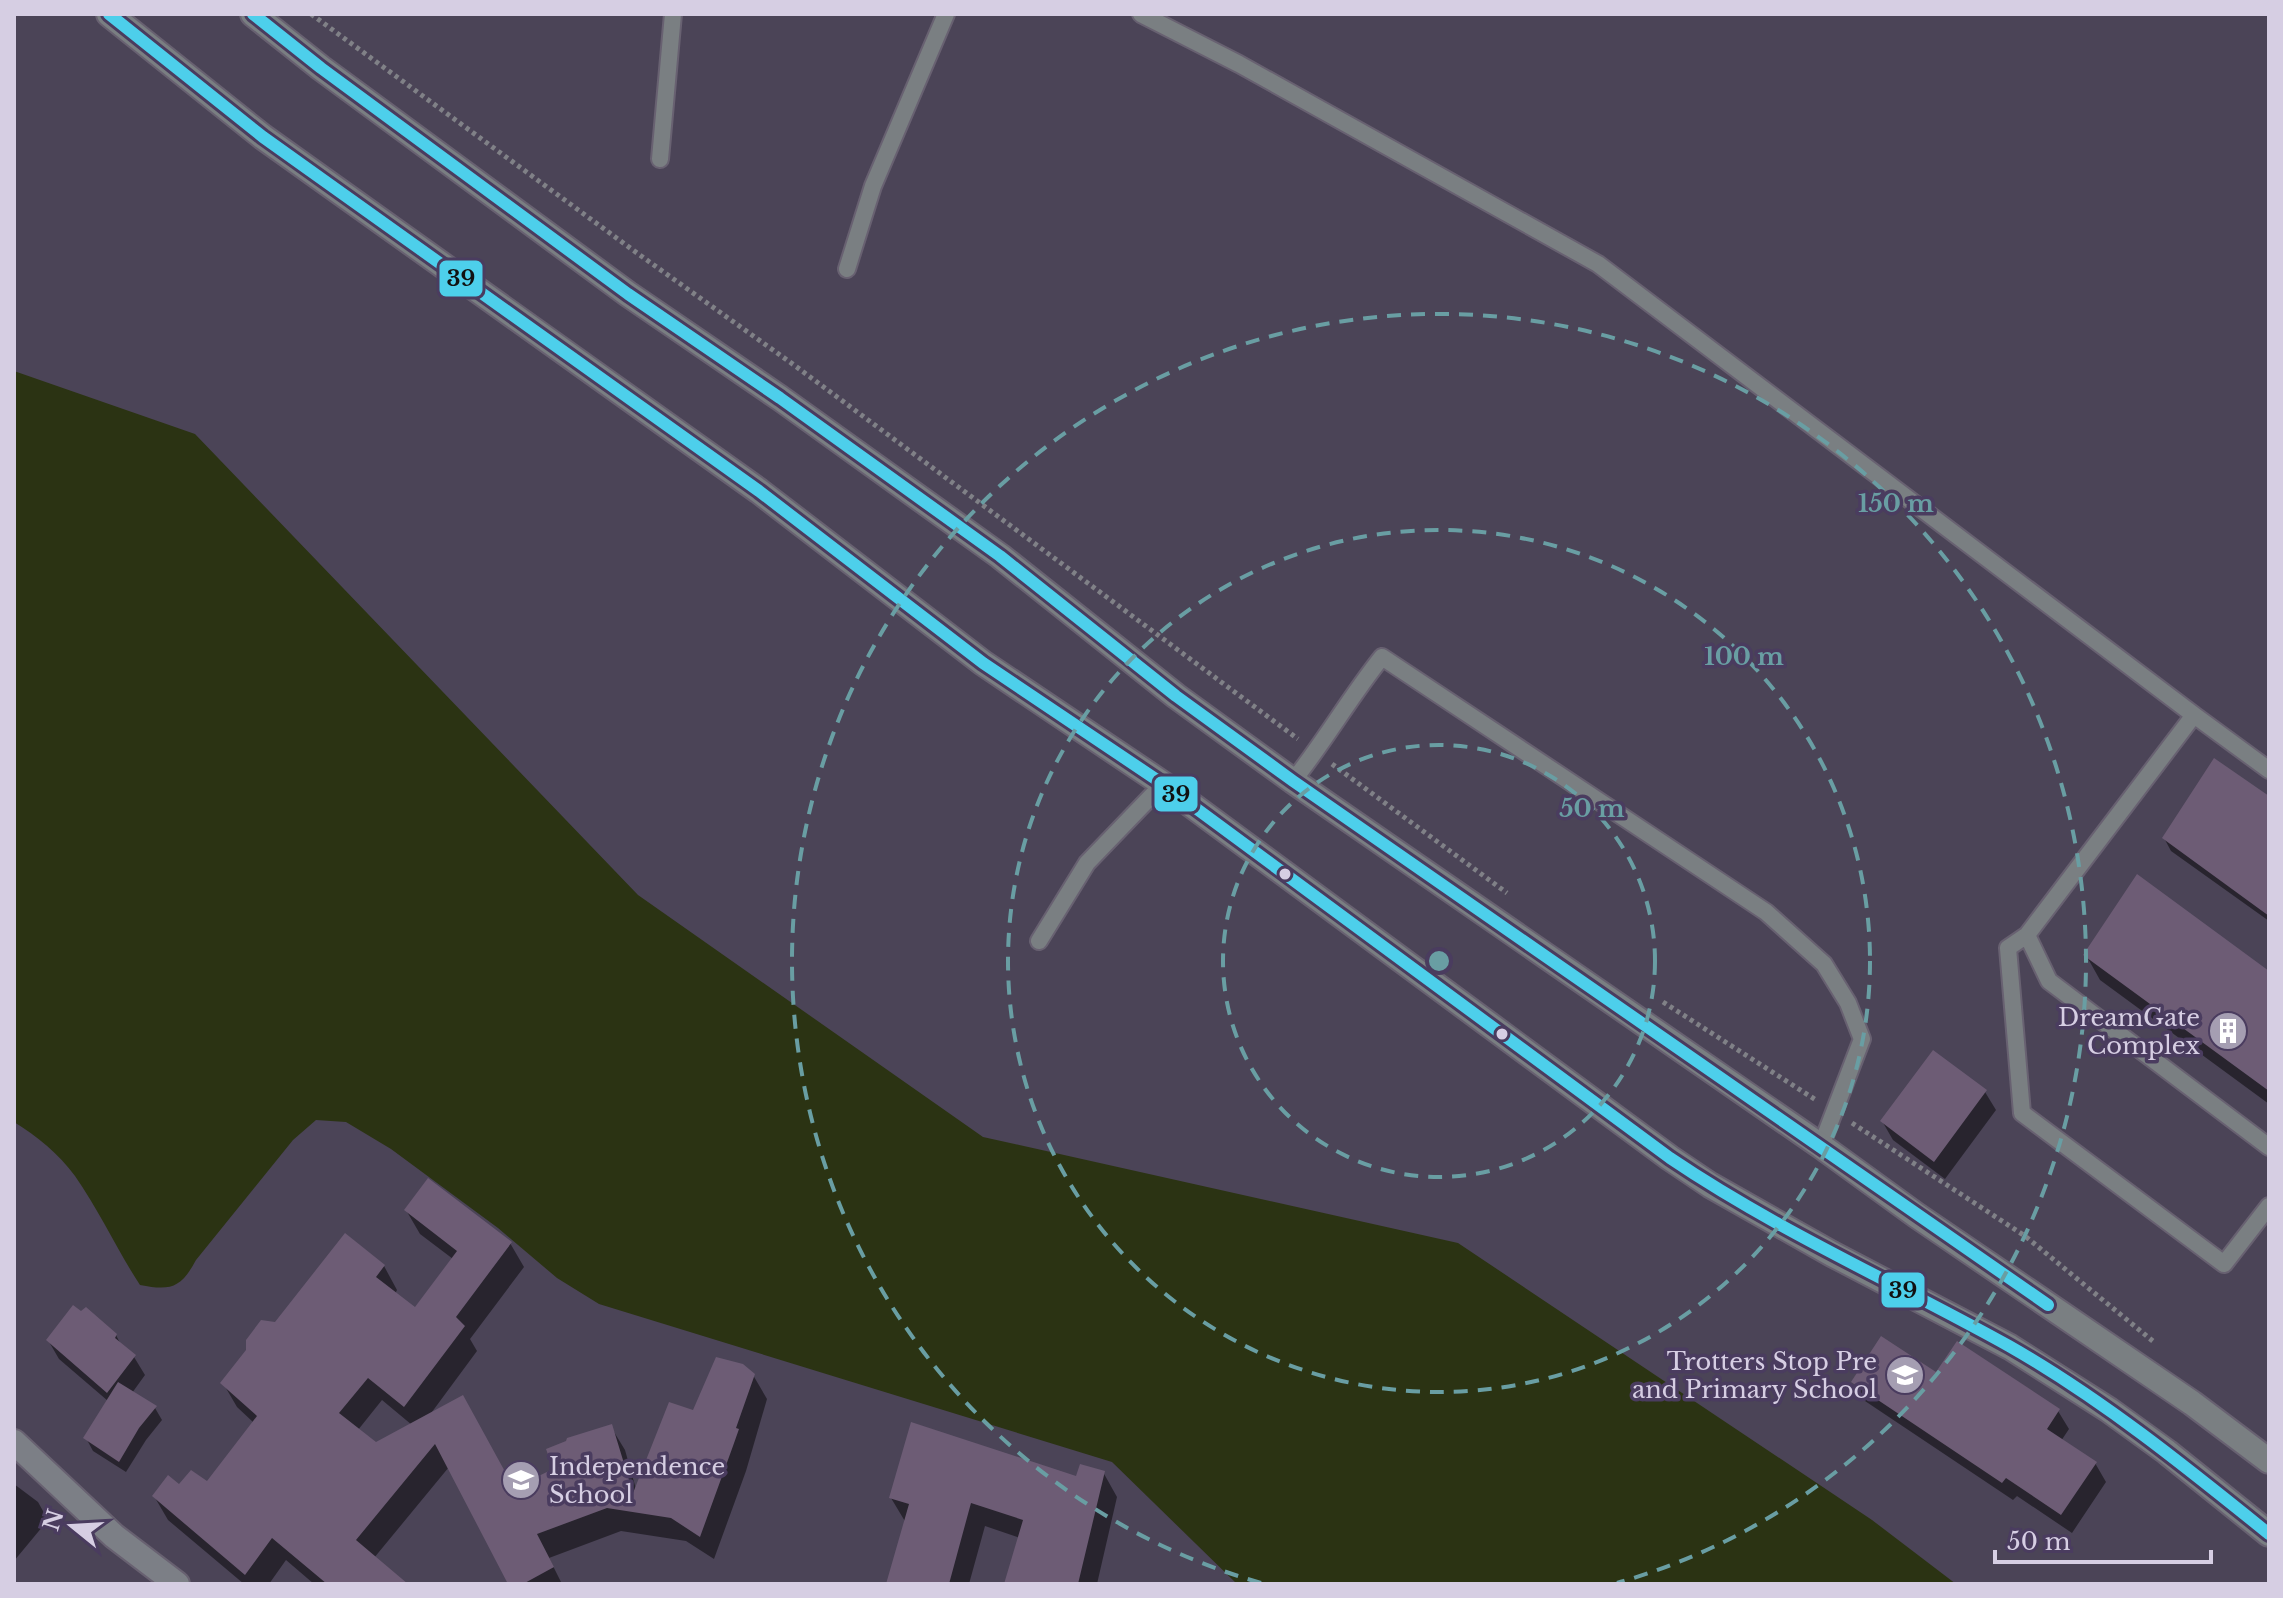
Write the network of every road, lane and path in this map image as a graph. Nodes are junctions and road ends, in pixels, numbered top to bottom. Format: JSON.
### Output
{"nodes":[{"id":1,"x":109,"y":14,"type":"edge"},
{"id":2,"x":253,"y":14,"type":"edge"},
{"id":3,"x":311,"y":14,"type":"edge"},
{"id":4,"x":673,"y":14,"type":"edge"},
{"id":5,"x":946,"y":14,"type":"edge"},
{"id":6,"x":1141,"y":14,"type":"edge"},
{"id":7,"x":660,"y":159,"type":"dead end"},
{"id":8,"x":847,"y":269,"type":"dead end"},
{"id":9,"x":2194,"y":715,"type":"junction"},
{"id":10,"x":1316,"y":753,"type":"junction"},
{"id":11,"x":2269,"y":770,"type":"edge"},
{"id":12,"x":1293,"y":781,"type":"junction"},
{"id":13,"x":1163,"y":784,"type":"junction"},
{"id":14,"x":1513,"y":898,"type":"dead end"},
{"id":15,"x":2027,"y":935,"type":"junction"},
{"id":16,"x":1039,"y":941,"type":"dead end"},
{"id":17,"x":1653,"y":995,"type":"dead end"},
{"id":18,"x":1834,"y":1111,"type":"junction"},
{"id":19,"x":1821,"y":1146,"type":"junction"},
{"id":20,"x":2269,"y":1147,"type":"edge"},
{"id":21,"x":2269,"y":1206,"type":"edge"},
{"id":22,"x":2162,"y":1349,"type":"dead end"},
{"id":23,"x":14,"y":1442,"type":"edge"},
{"id":24,"x":2269,"y":1461,"type":"edge"},
{"id":25,"x":2269,"y":1534,"type":"edge"},
{"id":26,"x":177,"y":1584,"type":"edge"}],
"edges":[{"from":1,"to":13,"type":"street"},
{"from":2,"to":12,"type":"street"},
{"from":3,"to":10,"type":"path"},
{"from":4,"to":7,"type":"lane"},
{"from":5,"to":8,"type":"lane"},
{"from":6,"to":9,"type":"lane"},
{"from":9,"to":11,"type":"lane"},
{"from":9,"to":15,"type":"lane"},
{"from":10,"to":12,"type":"lane"},
{"from":10,"to":14,"type":"path"},
{"from":10,"to":18,"type":"lane"},
{"from":12,"to":19,"type":"street"},
{"from":13,"to":16,"type":"lane"},
{"from":13,"to":25,"type":"street"},
{"from":15,"to":20,"type":"lane"},
{"from":15,"to":21,"type":"lane"},
{"from":17,"to":18,"type":"path"},
{"from":18,"to":19,"type":"lane"},
{"from":18,"to":22,"type":"path"},
{"from":19,"to":24,"type":"street"},
{"from":23,"to":26,"type":"main road"}]}
